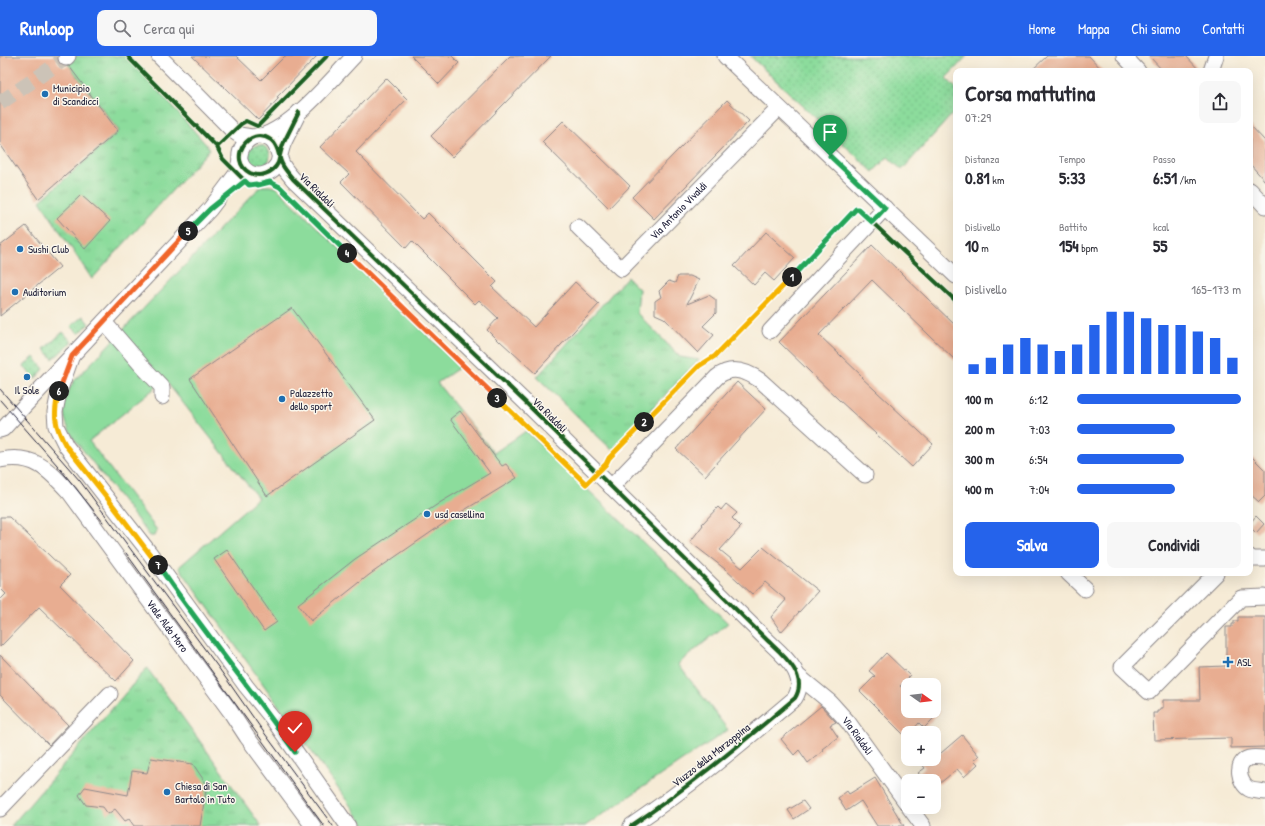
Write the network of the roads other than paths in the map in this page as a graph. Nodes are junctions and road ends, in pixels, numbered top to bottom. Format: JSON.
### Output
{"nodes":[{"id":1,"x":159,"y":56,"type":"edge"},
{"id":2,"x":354,"y":56,"type":"edge"},
{"id":3,"x":725,"y":56,"type":"edge"},
{"id":4,"x":1124,"y":56,"type":"edge"},
{"id":5,"x":1216,"y":56,"type":"edge"},
{"id":6,"x":1135,"y":68,"type":"edge"},
{"id":7,"x":1212,"y":68,"type":"edge"},
{"id":8,"x":779,"y":108,"type":"junction"},
{"id":9,"x":299,"y":112,"type":"junction"},
{"id":10,"x":257,"y":136,"type":"junction"},
{"id":11,"x":279,"y":156,"type":"junction"},
{"id":12,"x":240,"y":160,"type":"junction"},
{"id":13,"x":257,"y":175,"type":"junction"},
{"id":14,"x":1253,"y":193,"type":"edge"},
{"id":15,"x":1265,"y":206,"type":"edge"},
{"id":16,"x":885,"y":208,"type":"junction"},
{"id":17,"x":210,"y":209,"type":"junction"},
{"id":18,"x":578,"y":227,"type":"dead end"},
{"id":19,"x":953,"y":273,"type":"edge"},
{"id":20,"x":104,"y":322,"type":"junction"},
{"id":21,"x":770,"y":331,"type":"dead end"},
{"id":22,"x":72,"y":356,"type":"junction"},
{"id":23,"x":162,"y":397,"type":"dead end"},
{"id":24,"x":1,"y":432,"type":"edge"},
{"id":25,"x":0,"y":460,"type":"edge"},
{"id":26,"x":865,"y":475,"type":"dead end"},
{"id":27,"x":611,"y":487,"type":"junction"},
{"id":28,"x":1253,"y":559,"type":"edge"},
{"id":29,"x":1265,"y":560,"type":"edge"},
{"id":30,"x":1071,"y":576,"type":"edge"},
{"id":31,"x":1213,"y":576,"type":"edge"},
{"id":32,"x":1085,"y":589,"type":"dead end"},
{"id":33,"x":1265,"y":597,"type":"edge"},
{"id":34,"x":797,"y":675,"type":"junction"},
{"id":35,"x":110,"y":694,"type":"dead end"},
{"id":36,"x":1265,"y":758,"type":"edge"},
{"id":37,"x":1265,"y":792,"type":"edge"},
{"id":38,"x":901,"y":795,"type":"edge"},
{"id":39,"x":0,"y":809,"type":"edge"},
{"id":40,"x":914,"y":814,"type":"edge"},
{"id":41,"x":313,"y":826,"type":"edge"},
{"id":42,"x":348,"y":826,"type":"edge"},
{"id":43,"x":631,"y":826,"type":"edge"},
{"id":44,"x":922,"y":826,"type":"edge"}],
"edges":[{"from":1,"to":10,"type":"street","name":"Via Rialdoli"},
{"from":2,"to":9,"type":"street"},
{"from":3,"to":8,"type":"street"},
{"from":4,"to":6,"type":"street"},
{"from":5,"to":7,"type":"street"},
{"from":8,"to":16,"type":"street"},
{"from":8,"to":18,"type":"street","name":"Via Antonio Vivaldi"},
{"from":9,"to":10,"type":"street"},
{"from":9,"to":11,"type":"street"},
{"from":10,"to":11,"type":"street","name":"Via Rialdoli"},
{"from":10,"to":12,"type":"street"},
{"from":11,"to":13,"type":"street"},
{"from":11,"to":27,"type":"street","name":"Via Rialdoli"},
{"from":12,"to":13,"type":"street"},
{"from":12,"to":17,"type":"street"},
{"from":13,"to":17,"type":"street"},
{"from":14,"to":15,"type":"street"},
{"from":16,"to":19,"type":"street"},
{"from":16,"to":21,"type":"street"},
{"from":17,"to":20,"type":"street"},
{"from":20,"to":22,"type":"street"},
{"from":20,"to":23,"type":"street"},
{"from":22,"to":24,"type":"street"},
{"from":22,"to":42,"type":"street"},
{"from":25,"to":41,"type":"street","name":"Viale Aldo Moro"},
{"from":26,"to":27,"type":"street"},
{"from":27,"to":34,"type":"street","name":"Via Rialdoli"},
{"from":28,"to":29,"type":"street"},
{"from":30,"to":32,"type":"street"},
{"from":31,"to":33,"type":"street"},
{"from":34,"to":38,"type":"street","name":"Via Rialdoli"},
{"from":34,"to":43,"type":"street","name":"Viuzzo della Marzoppina"},
{"from":35,"to":39,"type":"street"},
{"from":36,"to":37,"type":"street"},
{"from":40,"to":44,"type":"street","name":"Via Rialdoli"}]}
